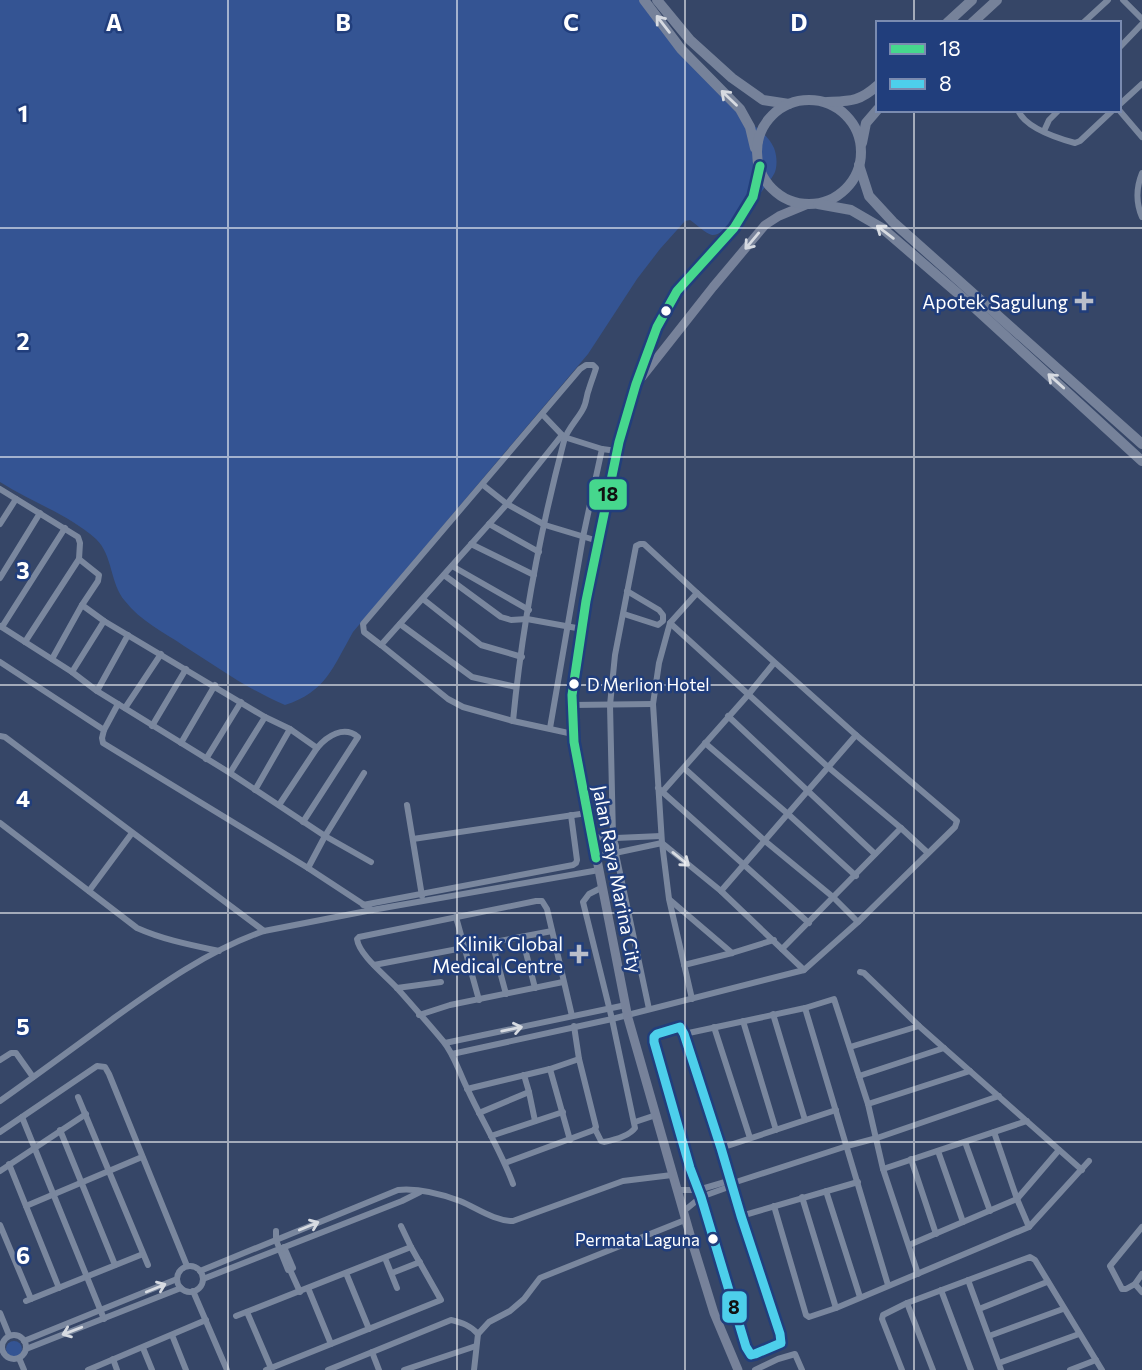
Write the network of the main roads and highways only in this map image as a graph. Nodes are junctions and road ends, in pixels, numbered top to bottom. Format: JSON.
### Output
{"nodes":[{"id":1,"x":644,"y":0,"type":"edge"},
{"id":2,"x":657,"y":0,"type":"edge"},
{"id":3,"x":972,"y":0,"type":"edge"},
{"id":4,"x":997,"y":0,"type":"edge"},
{"id":5,"x":949,"y":21,"type":"edge"},
{"id":6,"x":974,"y":21,"type":"edge"},
{"id":7,"x":876,"y":87,"type":"edge"},
{"id":8,"x":824,"y":102,"type":"junction"},
{"id":9,"x":789,"y":103,"type":"junction"},
{"id":10,"x":876,"y":110,"type":"edge"},
{"id":11,"x":861,"y":147,"type":"junction"},
{"id":12,"x":759,"y":162,"type":"junction"},
{"id":13,"x":859,"y":165,"type":"junction"},
{"id":14,"x":813,"y":204,"type":"junction"},
{"id":15,"x":636,"y":384,"type":"junction"},
{"id":16,"x":1093,"y":408,"type":"junction"},
{"id":17,"x":1142,"y":444,"type":"edge"},
{"id":18,"x":1142,"y":461,"type":"edge"},
{"id":19,"x":738,"y":1370,"type":"edge"}],
"edges":[{"from":12,"to":1,"type":"highway","one_way":true},
{"from":2,"to":9,"type":"highway"},
{"from":3,"to":5,"type":"highway"},
{"from":4,"to":6,"type":"highway"},
{"from":7,"to":8,"type":"highway"},
{"from":8,"to":9,"type":"highway"},
{"from":8,"to":11,"type":"highway"},
{"from":9,"to":12,"type":"highway"},
{"from":10,"to":11,"type":"highway"},
{"from":11,"to":13,"type":"highway"},
{"from":12,"to":14,"type":"highway"},
{"from":12,"to":15,"type":"main road","name":"Jalan Raya Marina City"},
{"from":13,"to":14,"type":"highway"},
{"from":13,"to":16,"type":"highway"},
{"from":14,"to":15,"type":"main road","name":"Jalan Raya Marina City","one_way":true},
{"from":16,"to":14,"type":"highway","one_way":true},
{"from":15,"to":19,"type":"main road","name":"Jalan Raya Marina City"},
{"from":16,"to":17,"type":"highway"},
{"from":16,"to":18,"type":"highway"}]}
